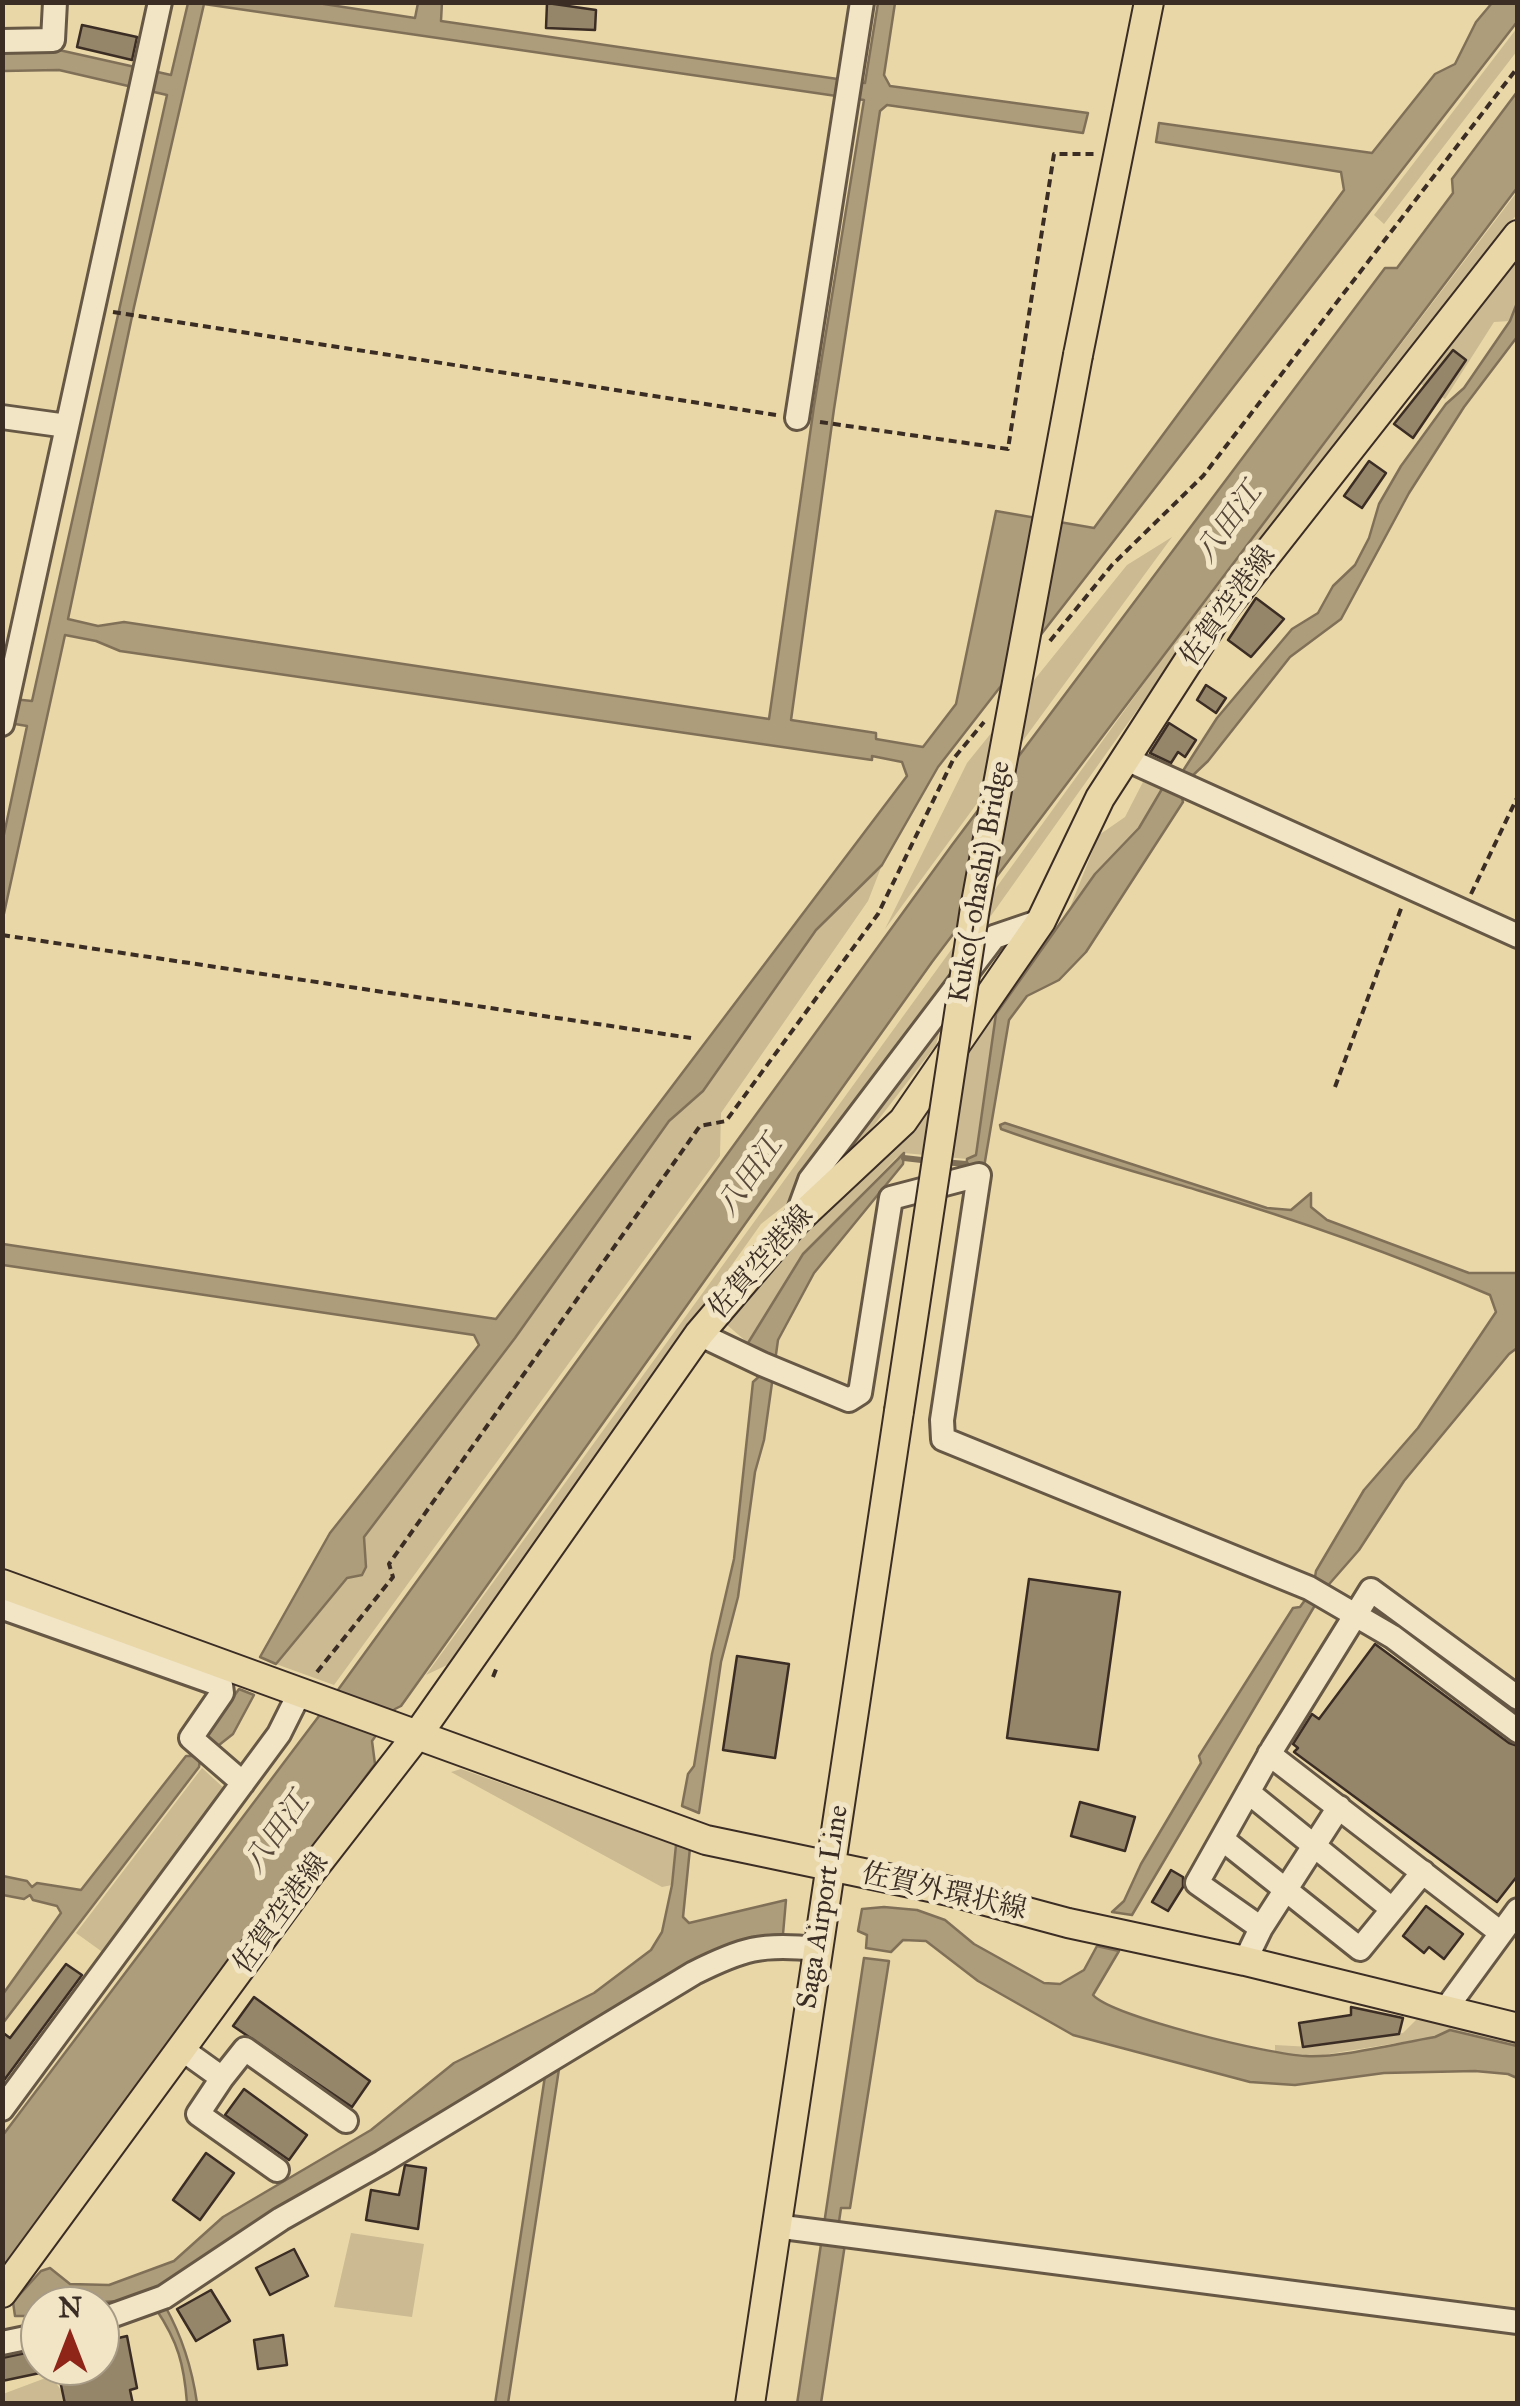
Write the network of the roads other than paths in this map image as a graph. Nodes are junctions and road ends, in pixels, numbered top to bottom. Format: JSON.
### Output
{"nodes":[{"id":1,"x":55,"y":2,"type":"edge"},
{"id":2,"x":160,"y":2,"type":"edge"},
{"id":3,"x":862,"y":2,"type":"edge"},
{"id":4,"x":1149,"y":2,"type":"edge"},
{"id":5,"x":2,"y":40,"type":"edge"},
{"id":6,"x":1518,"y":235,"type":"edge"},
{"id":7,"x":2,"y":417,"type":"edge"},
{"id":8,"x":796,"y":418,"type":"road end"},
{"id":9,"x":67,"y":426,"type":"junction"},
{"id":10,"x":2,"y":724,"type":"edge"},
{"id":11,"x":1124,"y":758,"type":"junction"},
{"id":12,"x":1041,"y":921,"type":"junction"},
{"id":13,"x":1518,"y":936,"type":"edge"},
{"id":14,"x":793,"y":1224,"type":"junction"},
{"id":15,"x":699,"y":1334,"type":"junction"},
{"id":16,"x":899,"y":1412,"type":"joint"},
{"id":17,"x":2,"y":1584,"type":"edge"},
{"id":18,"x":2,"y":1603,"type":"edge"},
{"id":19,"x":1355,"y":1614,"type":"junction"},
{"id":20,"x":306,"y":1694,"type":"junction"},
{"id":21,"x":1518,"y":1698,"type":"edge"},
{"id":22,"x":407,"y":1731,"type":"junction"},
{"id":23,"x":1518,"y":1731,"type":"edge"},
{"id":24,"x":1270,"y":1754,"type":"junction"},
{"id":25,"x":243,"y":1783,"type":"junction"},
{"id":26,"x":1248,"y":1792,"type":"junction"},
{"id":27,"x":1339,"y":1807,"type":"junction"},
{"id":28,"x":1222,"y":1838,"type":"junction"},
{"id":29,"x":1314,"y":1846,"type":"junction"},
{"id":30,"x":832,"y":1866,"type":"junction"},
{"id":31,"x":1423,"y":1872,"type":"junction"},
{"id":32,"x":1286,"y":1890,"type":"junction"},
{"id":33,"x":1392,"y":1909,"type":"junction"},
{"id":34,"x":1518,"y":1910,"type":"edge"},
{"id":35,"x":1261,"y":1928,"type":"junction"},
{"id":36,"x":1501,"y":1934,"type":"junction"},
{"id":37,"x":816,"y":1950,"type":"junction"},
{"id":38,"x":1257,"y":1964,"type":"junction"},
{"id":39,"x":1445,"y":2010,"type":"junction"},
{"id":40,"x":1518,"y":2028,"type":"edge"},
{"id":41,"x":183,"y":2050,"type":"junction"},
{"id":42,"x":222,"y":2078,"type":"junction"},
{"id":43,"x":2,"y":2109,"type":"edge"},
{"id":44,"x":346,"y":2121,"type":"dead end"},
{"id":45,"x":277,"y":2170,"type":"dead end"},
{"id":46,"x":775,"y":2226,"type":"junction"},
{"id":47,"x":2,"y":2293,"type":"edge"},
{"id":48,"x":120,"y":2313,"type":"edge"},
{"id":49,"x":1518,"y":2322,"type":"edge"},
{"id":50,"x":750,"y":2404,"type":"edge"}],
"edges":[{"from":1,"to":5,"type":"street"},
{"from":2,"to":9,"type":"street"},
{"from":3,"to":8,"type":"street"},
{"from":4,"to":16,"type":"main road","name":"Kuko(-ohashi) Bridge","bridge":true},
{"from":6,"to":11,"type":"main road","name":"佐賀空港線"},
{"from":7,"to":9,"type":"street"},
{"from":9,"to":10,"type":"street"},
{"from":11,"to":12,"type":"main road","name":"佐賀空港線"},
{"from":11,"to":13,"type":"street"},
{"from":12,"to":14,"type":"main road","name":"佐賀空港線"},
{"from":12,"to":14,"type":"street"},
{"from":14,"to":15,"type":"main road","name":"佐賀空港線"},
{"from":15,"to":19,"type":"street"},
{"from":15,"to":22,"type":"main road","name":"佐賀空港線"},
{"from":16,"to":30,"type":"main road","name":"Saga Airport Line"},
{"from":17,"to":20,"type":"main road","name":"佐賀外環状線"},
{"from":18,"to":25,"type":"street"},
{"from":19,"to":21,"type":"street"},
{"from":19,"to":23,"type":"street"},
{"from":19,"to":24,"type":"street"},
{"from":20,"to":22,"type":"main road","name":"佐賀外環状線"},
{"from":20,"to":25,"type":"street"},
{"from":22,"to":30,"type":"main road","name":"佐賀外環状線"},
{"from":22,"to":41,"type":"main road","name":"佐賀空港線"},
{"from":24,"to":26,"type":"street"},
{"from":24,"to":27,"type":"street"},
{"from":25,"to":43,"type":"street"},
{"from":26,"to":28,"type":"street"},
{"from":26,"to":29,"type":"street"},
{"from":27,"to":29,"type":"street"},
{"from":27,"to":31,"type":"street"},
{"from":28,"to":32,"type":"street"},
{"from":28,"to":35,"type":"street"},
{"from":29,"to":32,"type":"street"},
{"from":29,"to":33,"type":"street"},
{"from":30,"to":37,"type":"main road","name":"Saga Airport Line"},
{"from":30,"to":38,"type":"main road","name":"佐賀外環状線"},
{"from":31,"to":33,"type":"street"},
{"from":31,"to":36,"type":"street"},
{"from":32,"to":33,"type":"street"},
{"from":32,"to":35,"type":"street"},
{"from":34,"to":36,"type":"street"},
{"from":35,"to":38,"type":"street"},
{"from":36,"to":39,"type":"street"},
{"from":37,"to":46,"type":"main road","name":"Saga Airport Line"},
{"from":37,"to":48,"type":"street"},
{"from":38,"to":39,"type":"main road","name":"佐賀外環状線"},
{"from":39,"to":40,"type":"main road","name":"佐賀外環状線"},
{"from":41,"to":42,"type":"street"},
{"from":41,"to":47,"type":"main road","name":"佐賀空港線"},
{"from":42,"to":44,"type":"street"},
{"from":42,"to":45,"type":"street"},
{"from":46,"to":49,"type":"street"},
{"from":46,"to":50,"type":"main road","name":"Saga Airport Line"}]}
